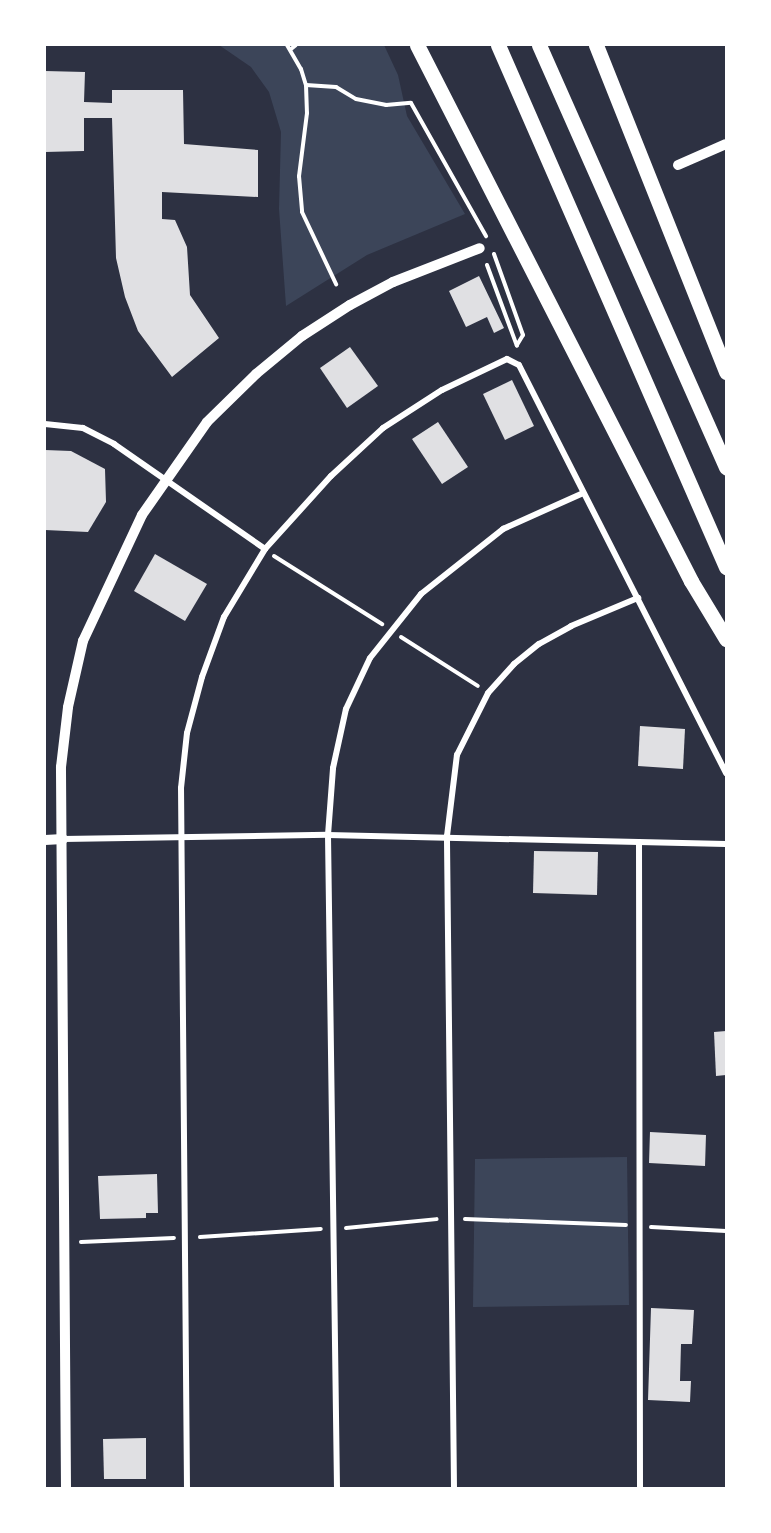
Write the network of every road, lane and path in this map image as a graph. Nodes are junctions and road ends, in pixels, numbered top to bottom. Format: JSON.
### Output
{"nodes":[{"id":1,"x":296,"y":45,"type":"edge"},
{"id":2,"x":417,"y":45,"type":"edge"},
{"id":3,"x":498,"y":45,"type":"edge"},
{"id":4,"x":539,"y":45,"type":"edge"},
{"id":5,"x":596,"y":45,"type":"edge"},
{"id":6,"x":289,"y":47,"type":"edge"},
{"id":7,"x":306,"y":85,"type":"junction"},
{"id":8,"x":726,"y":144,"type":"edge"},
{"id":9,"x":678,"y":165,"type":"dead end"},
{"id":10,"x":484,"y":244,"type":"joint"},
{"id":11,"x":493,"y":251,"type":"dead end"},
{"id":12,"x":487,"y":265,"type":"dead end"},
{"id":13,"x":336,"y":284,"type":"dead end"},
{"id":14,"x":517,"y":345,"type":"junction"},
{"id":15,"x":519,"y":365,"type":"junction"},
{"id":16,"x":726,"y":372,"type":"edge"},
{"id":17,"x":45,"y":424,"type":"edge"},
{"id":18,"x":726,"y":467,"type":"edge"},
{"id":19,"x":163,"y":480,"type":"junction"},
{"id":20,"x":583,"y":493,"type":"junction"},
{"id":21,"x":265,"y":549,"type":"junction"},
{"id":22,"x":726,"y":567,"type":"edge"},
{"id":23,"x":638,"y":598,"type":"junction"},
{"id":24,"x":389,"y":629,"type":"junction"},
{"id":25,"x":726,"y":639,"type":"edge"},
{"id":26,"x":488,"y":693,"type":"junction"},
{"id":27,"x":726,"y":773,"type":"edge"},
{"id":28,"x":328,"y":835,"type":"junction"},
{"id":29,"x":180,"y":836,"type":"junction"},
{"id":30,"x":447,"y":836,"type":"junction"},
{"id":31,"x":63,"y":839,"type":"junction"},
{"id":32,"x":45,"y":840,"type":"edge"},
{"id":33,"x":639,"y":842,"type":"junction"},
{"id":34,"x":726,"y":844,"type":"edge"},
{"id":35,"x":437,"y":1219,"type":"dead end"},
{"id":36,"x":465,"y":1219,"type":"dead end"},
{"id":37,"x":626,"y":1225,"type":"dead end"},
{"id":38,"x":651,"y":1227,"type":"dead end"},
{"id":39,"x":346,"y":1228,"type":"dead end"},
{"id":40,"x":321,"y":1229,"type":"dead end"},
{"id":41,"x":726,"y":1231,"type":"edge"},
{"id":42,"x":200,"y":1237,"type":"dead end"},
{"id":43,"x":174,"y":1238,"type":"dead end"},
{"id":44,"x":81,"y":1242,"type":"dead end"},
{"id":45,"x":66,"y":1488,"type":"edge"},
{"id":46,"x":187,"y":1488,"type":"edge"},
{"id":47,"x":337,"y":1488,"type":"edge"},
{"id":48,"x":454,"y":1488,"type":"edge"},
{"id":49,"x":640,"y":1488,"type":"edge"}],
"edges":[{"from":1,"to":6,"type":"path"},
{"from":2,"to":25,"type":"highway"},
{"from":3,"to":22,"type":"highway"},
{"from":4,"to":18,"type":"highway"},
{"from":5,"to":16,"type":"highway"},
{"from":6,"to":7,"type":"path"},
{"from":7,"to":10,"type":"path"},
{"from":7,"to":13,"type":"path"},
{"from":8,"to":9,"type":"street"},
{"from":10,"to":19,"type":"street"},
{"from":11,"to":14,"type":"path"},
{"from":12,"to":14,"type":"path"},
{"from":14,"to":15,"type":"path"},
{"from":15,"to":20,"type":"street"},
{"from":15,"to":21,"type":"street"},
{"from":17,"to":19,"type":"street"},
{"from":19,"to":21,"type":"street"},
{"from":19,"to":31,"type":"street"},
{"from":20,"to":23,"type":"street"},
{"from":20,"to":24,"type":"street"},
{"from":21,"to":24,"type":"path"},
{"from":21,"to":29,"type":"street"},
{"from":23,"to":26,"type":"street"},
{"from":23,"to":27,"type":"street"},
{"from":24,"to":26,"type":"path"},
{"from":24,"to":28,"type":"street"},
{"from":26,"to":30,"type":"street"},
{"from":28,"to":29,"type":"street"},
{"from":28,"to":30,"type":"street"},
{"from":28,"to":47,"type":"street"},
{"from":29,"to":31,"type":"street"},
{"from":29,"to":46,"type":"street"},
{"from":30,"to":33,"type":"street"},
{"from":30,"to":48,"type":"street"},
{"from":31,"to":32,"type":"street"},
{"from":31,"to":45,"type":"street"},
{"from":33,"to":34,"type":"street"},
{"from":33,"to":49,"type":"street"},
{"from":35,"to":39,"type":"path"},
{"from":36,"to":37,"type":"path"},
{"from":38,"to":41,"type":"path"},
{"from":40,"to":42,"type":"path"},
{"from":43,"to":44,"type":"path"}]}
